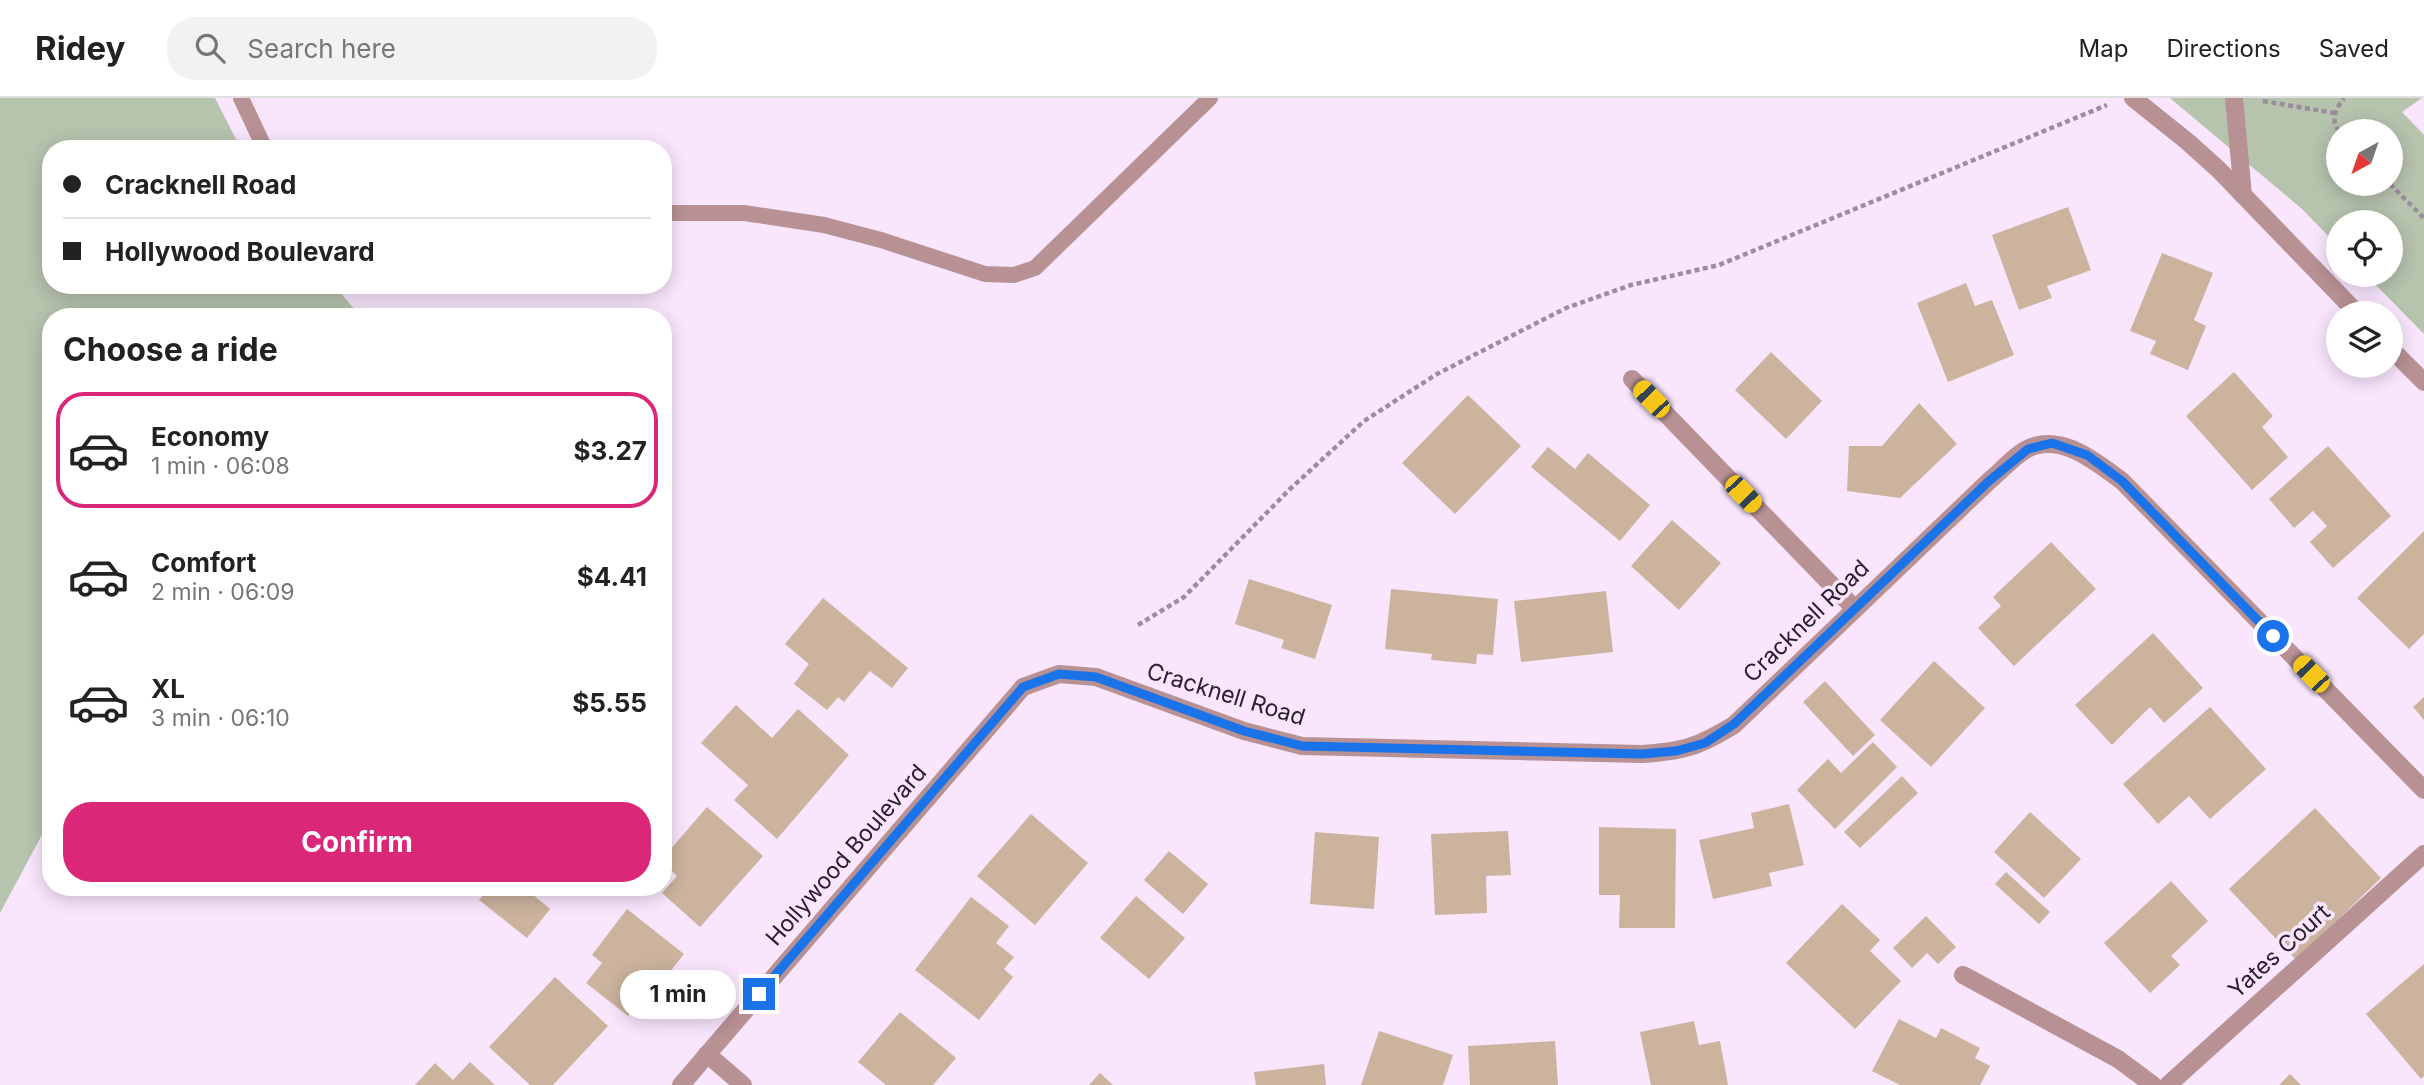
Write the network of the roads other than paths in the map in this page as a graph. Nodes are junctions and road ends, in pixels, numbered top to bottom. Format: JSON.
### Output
{"nodes":[{"id":1,"x":241,"y":98,"type":"edge"},
{"id":2,"x":1210,"y":98,"type":"edge"},
{"id":3,"x":2234,"y":98,"type":"edge"},
{"id":4,"x":2125,"y":100,"type":"edge"},
{"id":5,"x":261,"y":140,"type":"edge"},
{"id":6,"x":2243,"y":195,"type":"junction"},
{"id":7,"x":672,"y":213,"type":"edge"},
{"id":8,"x":2345,"y":301,"type":"edge"},
{"id":9,"x":2403,"y":361,"type":"edge"},
{"id":10,"x":1632,"y":380,"type":"dead end"},
{"id":11,"x":2424,"y":383,"type":"edge"},
{"id":12,"x":1854,"y":608,"type":"junction"},
{"id":13,"x":1059,"y":674,"type":"joint"},
{"id":14,"x":2424,"y":790,"type":"edge"},
{"id":15,"x":2424,"y":854,"type":"edge"},
{"id":16,"x":1963,"y":975,"type":"dead end"},
{"id":17,"x":707,"y":1054,"type":"junction"},
{"id":18,"x":681,"y":1085,"type":"edge"},
{"id":19,"x":743,"y":1085,"type":"edge"},
{"id":20,"x":2154,"y":1085,"type":"edge"},
{"id":21,"x":2168,"y":1085,"type":"edge"}],
"edges":[{"from":1,"to":5,"type":"lane"},
{"from":2,"to":7,"type":"lane"},
{"from":3,"to":6,"type":"street"},
{"from":4,"to":6,"type":"street"},
{"from":6,"to":8,"type":"street"},
{"from":9,"to":11,"type":"street"},
{"from":10,"to":12,"type":"street"},
{"from":12,"to":13,"type":"street","name":"Cracknell Road"},
{"from":12,"to":14,"type":"street","name":"Cracknell Road"},
{"from":13,"to":17,"type":"street","name":"Hollywood Boulevard"},
{"from":15,"to":21,"type":"street","name":"Yates Court"},
{"from":16,"to":20,"type":"street"},
{"from":17,"to":18,"type":"street","name":"Hollywood Boulevard"},
{"from":17,"to":19,"type":"street"}]}
